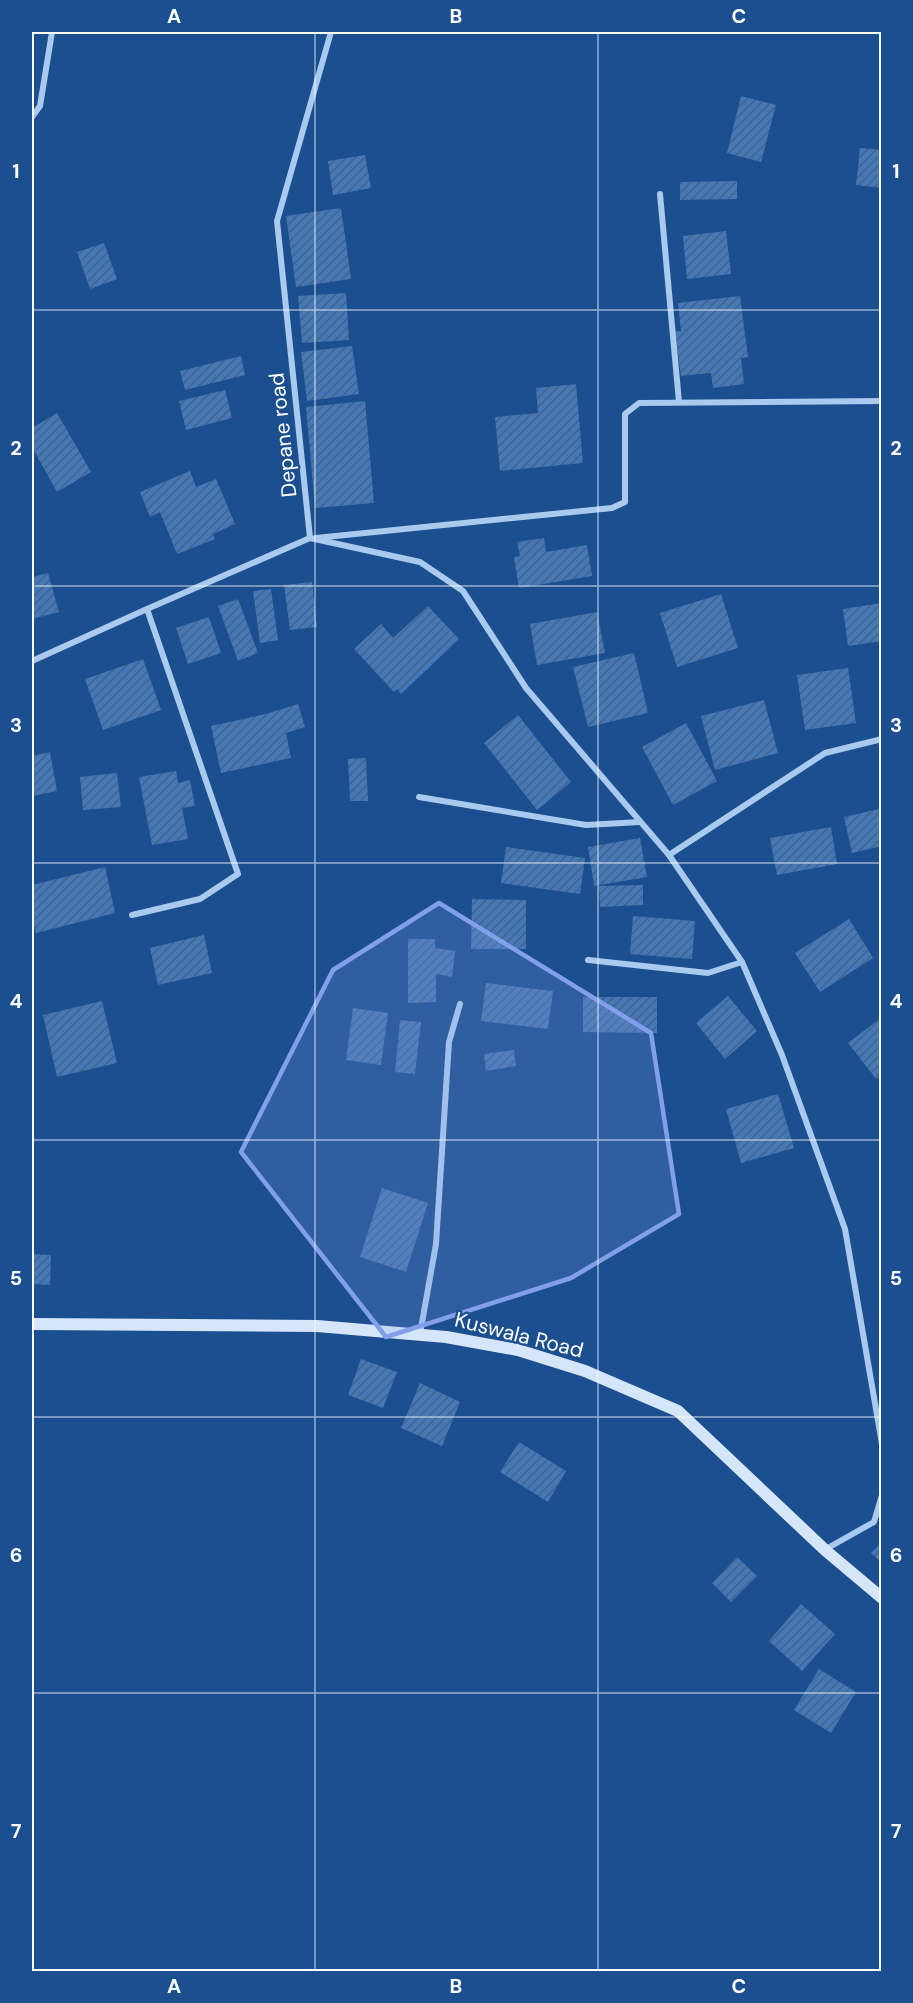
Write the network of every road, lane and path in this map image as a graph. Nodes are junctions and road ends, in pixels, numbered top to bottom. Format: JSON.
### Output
{"nodes":[{"id":1,"x":52,"y":32,"type":"edge"},
{"id":2,"x":331,"y":32,"type":"edge"},
{"id":3,"x":32,"y":117,"type":"edge"},
{"id":4,"x":660,"y":194,"type":"dead end"},
{"id":5,"x":882,"y":401,"type":"edge"},
{"id":6,"x":679,"y":402,"type":"junction"},
{"id":7,"x":310,"y":538,"type":"junction"},
{"id":8,"x":147,"y":609,"type":"junction"},
{"id":9,"x":32,"y":661,"type":"edge"},
{"id":10,"x":882,"y":739,"type":"edge"},
{"id":11,"x":419,"y":797,"type":"dead end"},
{"id":12,"x":640,"y":822,"type":"junction"},
{"id":13,"x":669,"y":855,"type":"junction"},
{"id":14,"x":132,"y":915,"type":"dead end"},
{"id":15,"x":588,"y":960,"type":"dead end"},
{"id":16,"x":742,"y":962,"type":"junction"},
{"id":17,"x":460,"y":1004,"type":"dead end"},
{"id":18,"x":32,"y":1323,"type":"edge"},
{"id":19,"x":420,"y":1334,"type":"junction"},
{"id":20,"x":879,"y":1411,"type":"edge"},
{"id":21,"x":882,"y":1444,"type":"edge"},
{"id":22,"x":882,"y":1495,"type":"edge"},
{"id":23,"x":825,"y":1550,"type":"junction"},
{"id":24,"x":882,"y":1598,"type":"edge"}],
"edges":[{"from":1,"to":3,"type":"street"},
{"from":2,"to":7,"type":"street","name":"Depane road"},
{"from":4,"to":6,"type":"street"},
{"from":5,"to":6,"type":"street"},
{"from":6,"to":7,"type":"street"},
{"from":7,"to":8,"type":"street"},
{"from":7,"to":12,"type":"street"},
{"from":8,"to":9,"type":"street"},
{"from":8,"to":14,"type":"street"},
{"from":10,"to":13,"type":"street"},
{"from":11,"to":12,"type":"street"},
{"from":12,"to":13,"type":"street"},
{"from":13,"to":16,"type":"street"},
{"from":15,"to":16,"type":"street"},
{"from":16,"to":20,"type":"street"},
{"from":17,"to":19,"type":"street"},
{"from":18,"to":19,"type":"street","name":"Kuswala Road"},
{"from":19,"to":23,"type":"street","name":"Kuswala Road"},
{"from":20,"to":21,"type":"street"},
{"from":22,"to":23,"type":"street"},
{"from":23,"to":24,"type":"street","name":"Kuswala Road"}]}
